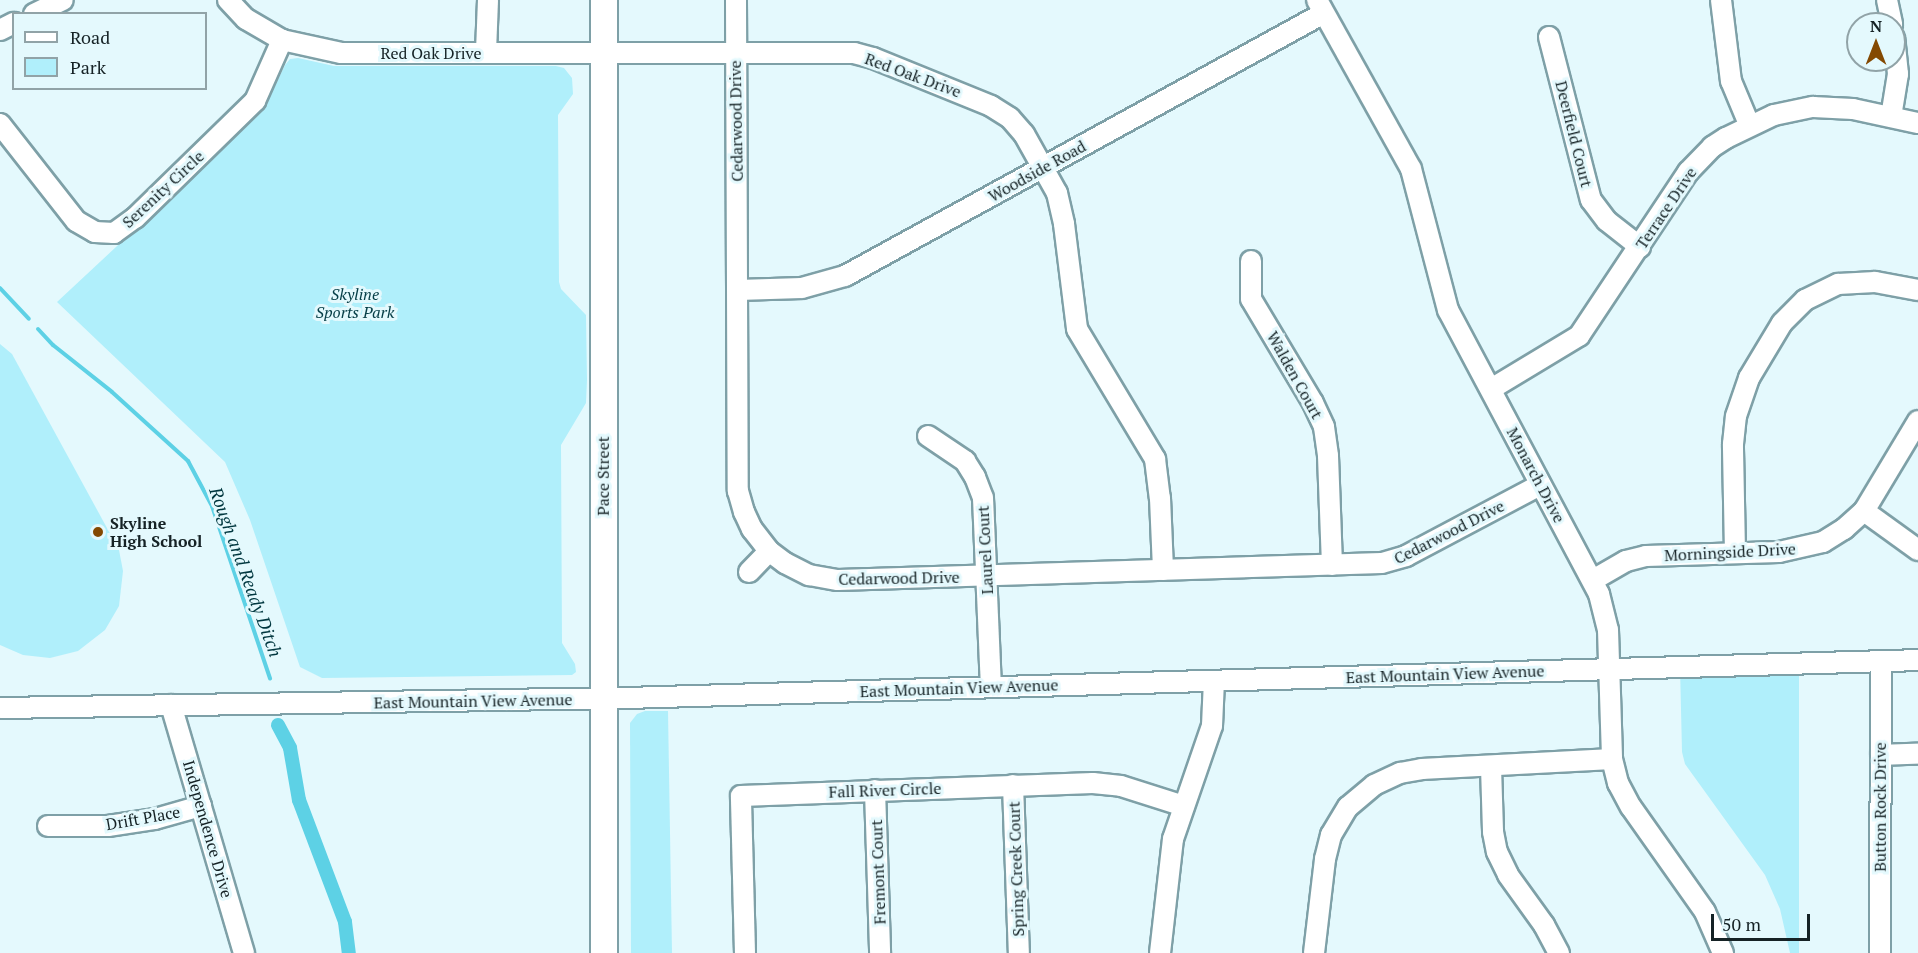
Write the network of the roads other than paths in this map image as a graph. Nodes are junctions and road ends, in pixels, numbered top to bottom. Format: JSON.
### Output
{"nodes":[{"id":1,"x":63,"y":0,"type":"edge"},
{"id":2,"x":228,"y":0,"type":"edge"},
{"id":3,"x":488,"y":0,"type":"edge"},
{"id":4,"x":604,"y":0,"type":"edge"},
{"id":5,"x":736,"y":0,"type":"edge"},
{"id":6,"x":1721,"y":0,"type":"edge"},
{"id":7,"x":1321,"y":6,"type":"edge"},
{"id":8,"x":38,"y":12,"type":"edge"},
{"id":9,"x":1549,"y":37,"type":"dead end"},
{"id":10,"x":282,"y":40,"type":"junction"},
{"id":11,"x":486,"y":52,"type":"junction"},
{"id":12,"x":604,"y":53,"type":"junction"},
{"id":13,"x":736,"y":53,"type":"junction"},
{"id":14,"x":1898,"y":72,"type":"edge"},
{"id":15,"x":1891,"y":117,"type":"junction"},
{"id":16,"x":1918,"y":123,"type":"edge"},
{"id":17,"x":0,"y":124,"type":"edge"},
{"id":18,"x":1749,"y":124,"type":"junction"},
{"id":19,"x":1044,"y":168,"type":"junction"},
{"id":20,"x":1640,"y":246,"type":"junction"},
{"id":21,"x":1251,"y":261,"type":"dead end"},
{"id":22,"x":738,"y":290,"type":"junction"},
{"id":23,"x":1918,"y":290,"type":"edge"},
{"id":24,"x":1491,"y":389,"type":"junction"},
{"id":25,"x":1918,"y":421,"type":"edge"},
{"id":26,"x":928,"y":436,"type":"dead end"},
{"id":27,"x":1540,"y":484,"type":"junction"},
{"id":28,"x":1864,"y":511,"type":"junction"},
{"id":29,"x":1918,"y":550,"type":"edge"},
{"id":30,"x":769,"y":551,"type":"junction"},
{"id":31,"x":1735,"y":553,"type":"junction"},
{"id":32,"x":1332,"y":565,"type":"junction"},
{"id":33,"x":1163,"y":570,"type":"junction"},
{"id":34,"x":749,"y":572,"type":"dead end"},
{"id":35,"x":987,"y":576,"type":"junction"},
{"id":36,"x":1593,"y":580,"type":"junction"},
{"id":37,"x":1918,"y":660,"type":"edge"},
{"id":38,"x":1881,"y":661,"type":"junction"},
{"id":39,"x":1610,"y":669,"type":"junction"},
{"id":40,"x":1214,"y":681,"type":"junction"},
{"id":41,"x":991,"y":687,"type":"junction"},
{"id":42,"x":604,"y":699,"type":"junction"},
{"id":43,"x":171,"y":705,"type":"junction"},
{"id":44,"x":0,"y":708,"type":"edge"},
{"id":45,"x":1881,"y":754,"type":"junction"},
{"id":46,"x":1918,"y":754,"type":"edge"},
{"id":47,"x":1612,"y":759,"type":"junction"},
{"id":48,"x":1491,"y":767,"type":"junction"},
{"id":49,"x":1013,"y":785,"type":"junction"},
{"id":50,"x":875,"y":790,"type":"junction"},
{"id":51,"x":201,"y":806,"type":"junction"},
{"id":52,"x":1184,"y":806,"type":"junction"},
{"id":53,"x":48,"y":826,"type":"dead end"},
{"id":54,"x":244,"y":953,"type":"edge"},
{"id":55,"x":604,"y":953,"type":"edge"},
{"id":56,"x":745,"y":953,"type":"edge"},
{"id":57,"x":880,"y":953,"type":"edge"},
{"id":58,"x":1019,"y":953,"type":"edge"},
{"id":59,"x":1160,"y":953,"type":"edge"},
{"id":60,"x":1314,"y":953,"type":"edge"},
{"id":61,"x":1559,"y":953,"type":"edge"},
{"id":62,"x":1723,"y":953,"type":"edge"},
{"id":63,"x":1880,"y":953,"type":"edge"}],
"edges":[{"from":1,"to":8,"type":"street"},
{"from":2,"to":10,"type":"street","name":"Red Oak Drive"},
{"from":3,"to":11,"type":"street"},
{"from":4,"to":12,"type":"main road","name":"Pace Street"},
{"from":5,"to":13,"type":"street","name":"Cedarwood Drive"},
{"from":6,"to":18,"type":"street"},
{"from":7,"to":19,"type":"street","name":"Woodside Road"},
{"from":7,"to":24,"type":"street","name":"Monarch Drive"},
{"from":9,"to":20,"type":"street","name":"Deerfield Court"},
{"from":10,"to":11,"type":"street","name":"Red Oak Drive"},
{"from":10,"to":17,"type":"street","name":"Serenity Circle"},
{"from":11,"to":12,"type":"street","name":"Red Oak Drive"},
{"from":12,"to":13,"type":"street","name":"Red Oak Drive"},
{"from":12,"to":42,"type":"main road","name":"Pace Street"},
{"from":13,"to":19,"type":"street","name":"Red Oak Drive"},
{"from":13,"to":22,"type":"street","name":"Cedarwood Drive"},
{"from":14,"to":15,"type":"street"},
{"from":15,"to":16,"type":"street","name":"Terrace Drive"},
{"from":15,"to":18,"type":"street","name":"Terrace Drive"},
{"from":18,"to":20,"type":"street","name":"Terrace Drive"},
{"from":19,"to":22,"type":"street","name":"Woodside Road"},
{"from":19,"to":33,"type":"street","name":"Red Oak Drive"},
{"from":20,"to":24,"type":"street","name":"Terrace Drive"},
{"from":21,"to":32,"type":"street","name":"Walden Court"},
{"from":22,"to":30,"type":"street","name":"Cedarwood Drive"},
{"from":23,"to":31,"type":"street"},
{"from":24,"to":27,"type":"street","name":"Monarch Drive"},
{"from":25,"to":28,"type":"street","name":"Morningside Drive"},
{"from":26,"to":35,"type":"street","name":"Laurel Court"},
{"from":27,"to":32,"type":"street","name":"Cedarwood Drive"},
{"from":27,"to":36,"type":"street","name":"Monarch Drive"},
{"from":28,"to":29,"type":"street"},
{"from":28,"to":31,"type":"street","name":"Morningside Drive"},
{"from":30,"to":34,"type":"street"},
{"from":30,"to":35,"type":"street","name":"Cedarwood Drive"},
{"from":31,"to":36,"type":"street","name":"Morningside Drive"},
{"from":32,"to":33,"type":"street","name":"Cedarwood Drive"},
{"from":33,"to":35,"type":"street","name":"Cedarwood Drive"},
{"from":35,"to":41,"type":"street","name":"Laurel Court"},
{"from":36,"to":39,"type":"street","name":"Monarch Drive"},
{"from":37,"to":38,"type":"street","name":"East Mountain View Avenue"},
{"from":38,"to":39,"type":"street","name":"East Mountain View Avenue"},
{"from":38,"to":45,"type":"street","name":"Button Rock Drive"},
{"from":39,"to":40,"type":"street","name":"East Mountain View Avenue"},
{"from":39,"to":47,"type":"street","name":"Monarch Drive"},
{"from":40,"to":41,"type":"street","name":"East Mountain View Avenue"},
{"from":40,"to":52,"type":"street"},
{"from":41,"to":42,"type":"street","name":"East Mountain View Avenue"},
{"from":42,"to":43,"type":"street","name":"East Mountain View Avenue"},
{"from":42,"to":55,"type":"main road","name":"Pace Street"},
{"from":43,"to":44,"type":"street","name":"East Mountain View Avenue"},
{"from":43,"to":51,"type":"street","name":"Independence Drive"},
{"from":45,"to":46,"type":"street"},
{"from":45,"to":63,"type":"street","name":"Button Rock Drive"},
{"from":47,"to":48,"type":"street"},
{"from":47,"to":62,"type":"street","name":"Monarch Drive"},
{"from":48,"to":60,"type":"street"},
{"from":48,"to":61,"type":"street"},
{"from":49,"to":50,"type":"street","name":"Fall River Circle"},
{"from":49,"to":52,"type":"street","name":"Fall River Circle"},
{"from":49,"to":58,"type":"street","name":"Spring Creek Court"},
{"from":50,"to":56,"type":"street","name":"Fall River Circle"},
{"from":50,"to":57,"type":"street","name":"Fremont Court"},
{"from":51,"to":53,"type":"street","name":"Drift Place"},
{"from":51,"to":54,"type":"street","name":"Independence Drive"},
{"from":52,"to":59,"type":"street"}]}
